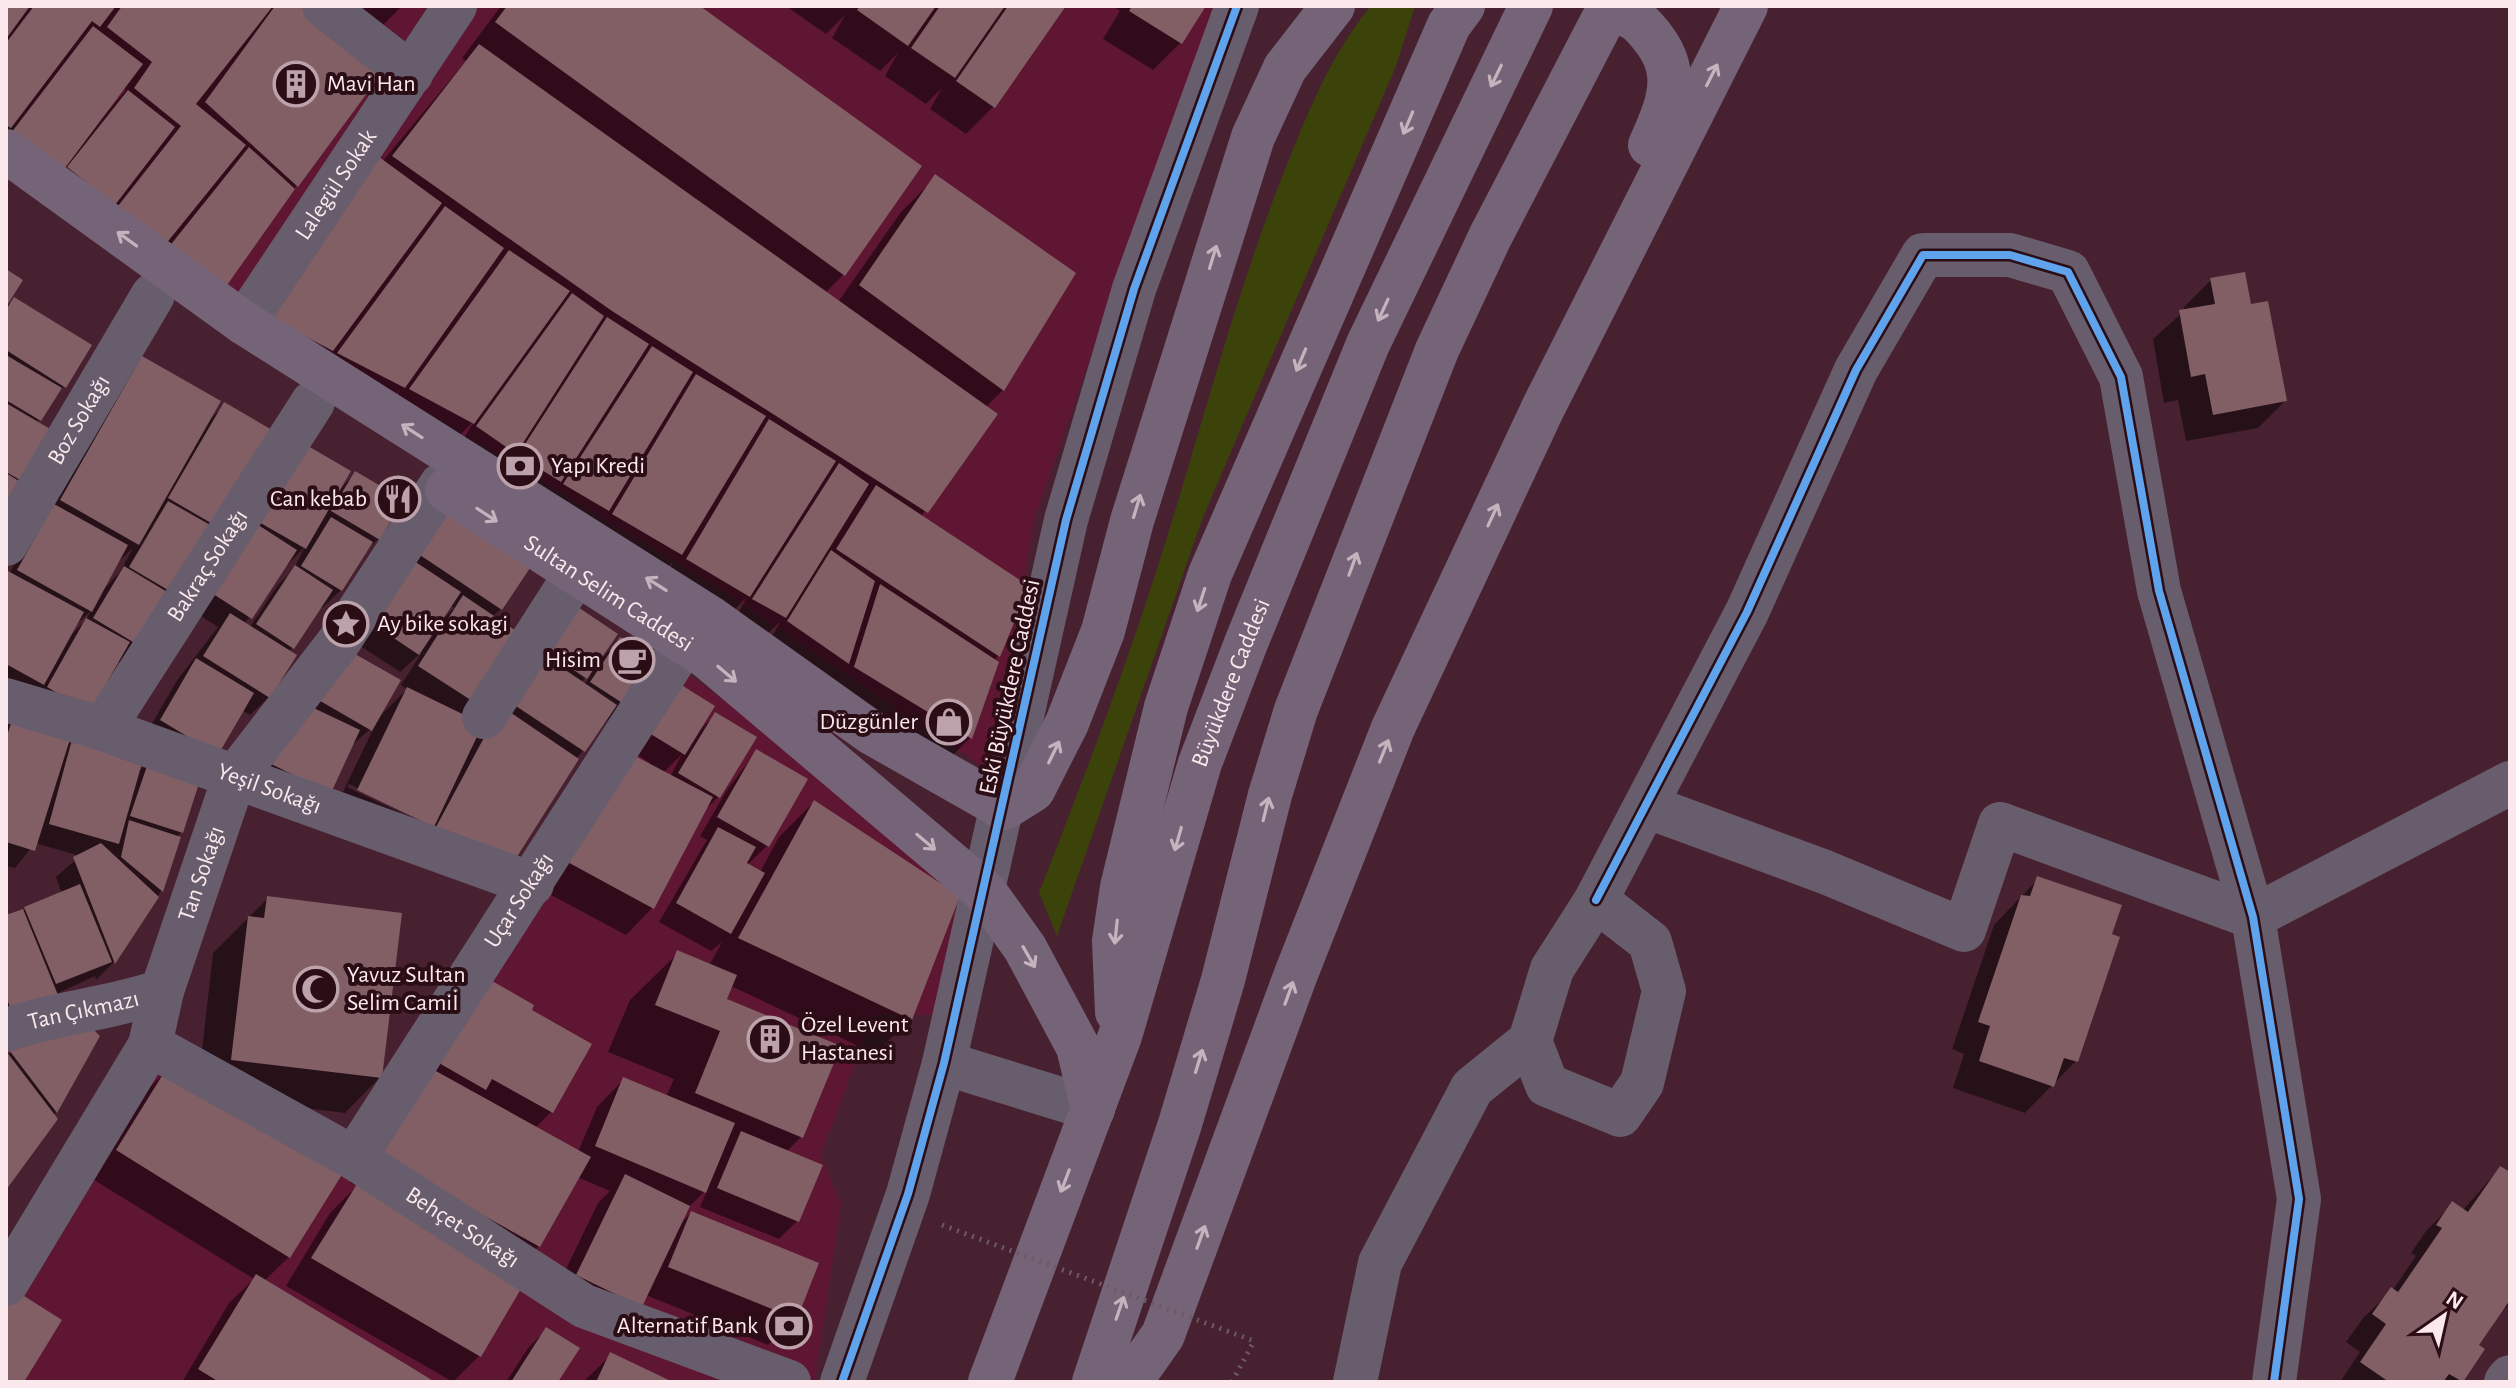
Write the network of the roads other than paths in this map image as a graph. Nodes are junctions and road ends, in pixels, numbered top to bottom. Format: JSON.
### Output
{"nodes":[{"id":1,"x":324,"y":6,"type":"edge"},
{"id":2,"x":455,"y":6,"type":"edge"},
{"id":3,"x":1237,"y":6,"type":"edge"},
{"id":4,"x":1333,"y":6,"type":"edge"},
{"id":5,"x":1531,"y":6,"type":"edge"},
{"id":6,"x":1746,"y":6,"type":"edge"},
{"id":7,"x":1618,"y":11,"type":"edge"},
{"id":8,"x":1454,"y":12,"type":"edge"},
{"id":9,"x":411,"y":74,"type":"junction"},
{"id":10,"x":6,"y":151,"type":"edge"},
{"id":11,"x":6,"y":188,"type":"edge"},
{"id":12,"x":1612,"y":269,"type":"junction"},
{"id":13,"x":161,"y":282,"type":"junction"},
{"id":14,"x":236,"y":336,"type":"junction"},
{"id":15,"x":313,"y":402,"type":"junction"},
{"id":16,"x":448,"y":472,"type":"junction"},
{"id":17,"x":6,"y":544,"type":"edge"},
{"id":18,"x":577,"y":572,"type":"junction"},
{"id":19,"x":685,"y":642,"type":"junction"},
{"id":20,"x":6,"y":700,"type":"edge"},
{"id":21,"x":484,"y":717,"type":"dead end"},
{"id":22,"x":103,"y":729,"type":"junction"},
{"id":23,"x":234,"y":778,"type":"junction"},
{"id":24,"x":2510,"y":783,"type":"edge"},
{"id":25,"x":1646,"y":806,"type":"junction"},
{"id":26,"x":1004,"y":808,"type":"junction"},
{"id":27,"x":532,"y":884,"type":"junction"},
{"id":28,"x":985,"y":892,"type":"junction"},
{"id":29,"x":1596,"y":900,"type":"junction"},
{"id":30,"x":2253,"y":917,"type":"junction"},
{"id":31,"x":162,"y":991,"type":"junction"},
{"id":32,"x":6,"y":1030,"type":"edge"},
{"id":33,"x":1120,"y":1036,"type":"junction"},
{"id":34,"x":1530,"y":1041,"type":"junction"},
{"id":35,"x":150,"y":1045,"type":"junction"},
{"id":36,"x":944,"y":1063,"type":"junction"},
{"id":37,"x":1093,"y":1109,"type":"junction"},
{"id":38,"x":354,"y":1158,"type":"junction"},
{"id":39,"x":6,"y":1284,"type":"edge"},
{"id":40,"x":2510,"y":1377,"type":"edge"},
{"id":41,"x":789,"y":1382,"type":"edge"},
{"id":42,"x":842,"y":1382,"type":"edge"},
{"id":43,"x":990,"y":1382,"type":"edge"},
{"id":44,"x":1094,"y":1382,"type":"edge"},
{"id":45,"x":1130,"y":1382,"type":"edge"},
{"id":46,"x":1355,"y":1382,"type":"edge"},
{"id":47,"x":2274,"y":1382,"type":"edge"},
{"id":48,"x":2506,"y":1382,"type":"edge"}],
"edges":[{"from":1,"to":9,"type":"street"},
{"from":2,"to":9,"type":"street","name":"Lalegül Sokak"},
{"from":3,"to":26,"type":"street","name":"Eski Büyükdere Caddesi"},
{"from":26,"to":4,"type":"main road","one_way":true},
{"from":5,"to":33,"type":"main road","name":"Büyükdere Caddesi","one_way":true},
{"from":12,"to":6,"type":"main road","one_way":true},
{"from":7,"to":12,"type":"main road"},
{"from":44,"to":7,"type":"main road","one_way":true},
{"from":8,"to":33,"type":"main road","one_way":true},
{"from":9,"to":14,"type":"street","name":"Lalegül Sokak"},
{"from":13,"to":10,"type":"main road","name":"Sultan Selim Caddesi","one_way":true},
{"from":11,"to":13,"type":"main road","name":"Sultan Selim Caddesi"},
{"from":45,"to":12,"type":"main road","one_way":true},
{"from":13,"to":14,"type":"main road","name":"Sultan Selim Caddesi"},
{"from":13,"to":17,"type":"street","name":"Boz Sokağı"},
{"from":14,"to":15,"type":"main road","name":"Sultan Selim Caddesi"},
{"from":16,"to":14,"type":"main road","name":"Sultan Selim Caddesi","one_way":true},
{"from":15,"to":16,"type":"main road","name":"Sultan Selim Caddesi"},
{"from":15,"to":22,"type":"street","name":"Bakraç Sokağı"},
{"from":16,"to":18,"type":"main road","name":"Sultan Selim Caddesi","one_way":true},
{"from":16,"to":23,"type":"street","name":"Tan Sokağı"},
{"from":26,"to":16,"type":"main road","name":"Sultan Selim Caddesi","one_way":true},
{"from":18,"to":19,"type":"main road","name":"Sultan Selim Caddesi"},
{"from":18,"to":21,"type":"street"},
{"from":19,"to":27,"type":"street","name":"Uçar Sokağı"},
{"from":19,"to":28,"type":"main road","name":"Sultan Selim Caddesi","one_way":true},
{"from":20,"to":22,"type":"street","name":"Yeşil Sokağı"},
{"from":22,"to":23,"type":"street","name":"Yeşil Sokağı"},
{"from":23,"to":27,"type":"street","name":"Yeşil Sokağı"},
{"from":23,"to":31,"type":"street","name":"Tan Sokağı"},
{"from":24,"to":30,"type":"street"},
{"from":25,"to":29,"type":"street"},
{"from":25,"to":30,"type":"street"},
{"from":25,"to":30,"type":"street"},
{"from":26,"to":28,"type":"street","name":"Eski Büyükdere Caddesi"},
{"from":27,"to":38,"type":"street","name":"Uçar Sokağı"},
{"from":28,"to":36,"type":"street","name":"Eski Büyükdere Caddesi"},
{"from":28,"to":37,"type":"main road","name":"Sultan Selim Caddesi","one_way":true},
{"from":29,"to":34,"type":"street"},
{"from":29,"to":34,"type":"street"},
{"from":30,"to":47,"type":"street"},
{"from":31,"to":32,"type":"street","name":"Tan Çıkmazı"},
{"from":31,"to":35,"type":"street","name":"Tan Sokağı"},
{"from":33,"to":37,"type":"main road","name":"Büyükdere Caddesi"},
{"from":34,"to":46,"type":"street"},
{"from":35,"to":38,"type":"street","name":"Behçet Sokağı"},
{"from":35,"to":39,"type":"street","name":"Tan Sokağı"},
{"from":36,"to":37,"type":"street"},
{"from":36,"to":42,"type":"street","name":"Eski Büyükdere Caddesi"},
{"from":37,"to":43,"type":"main road","name":"Büyükdere Caddesi","one_way":true},
{"from":38,"to":41,"type":"street","name":"Behçet Sokağı"},
{"from":40,"to":48,"type":"street"}]}
